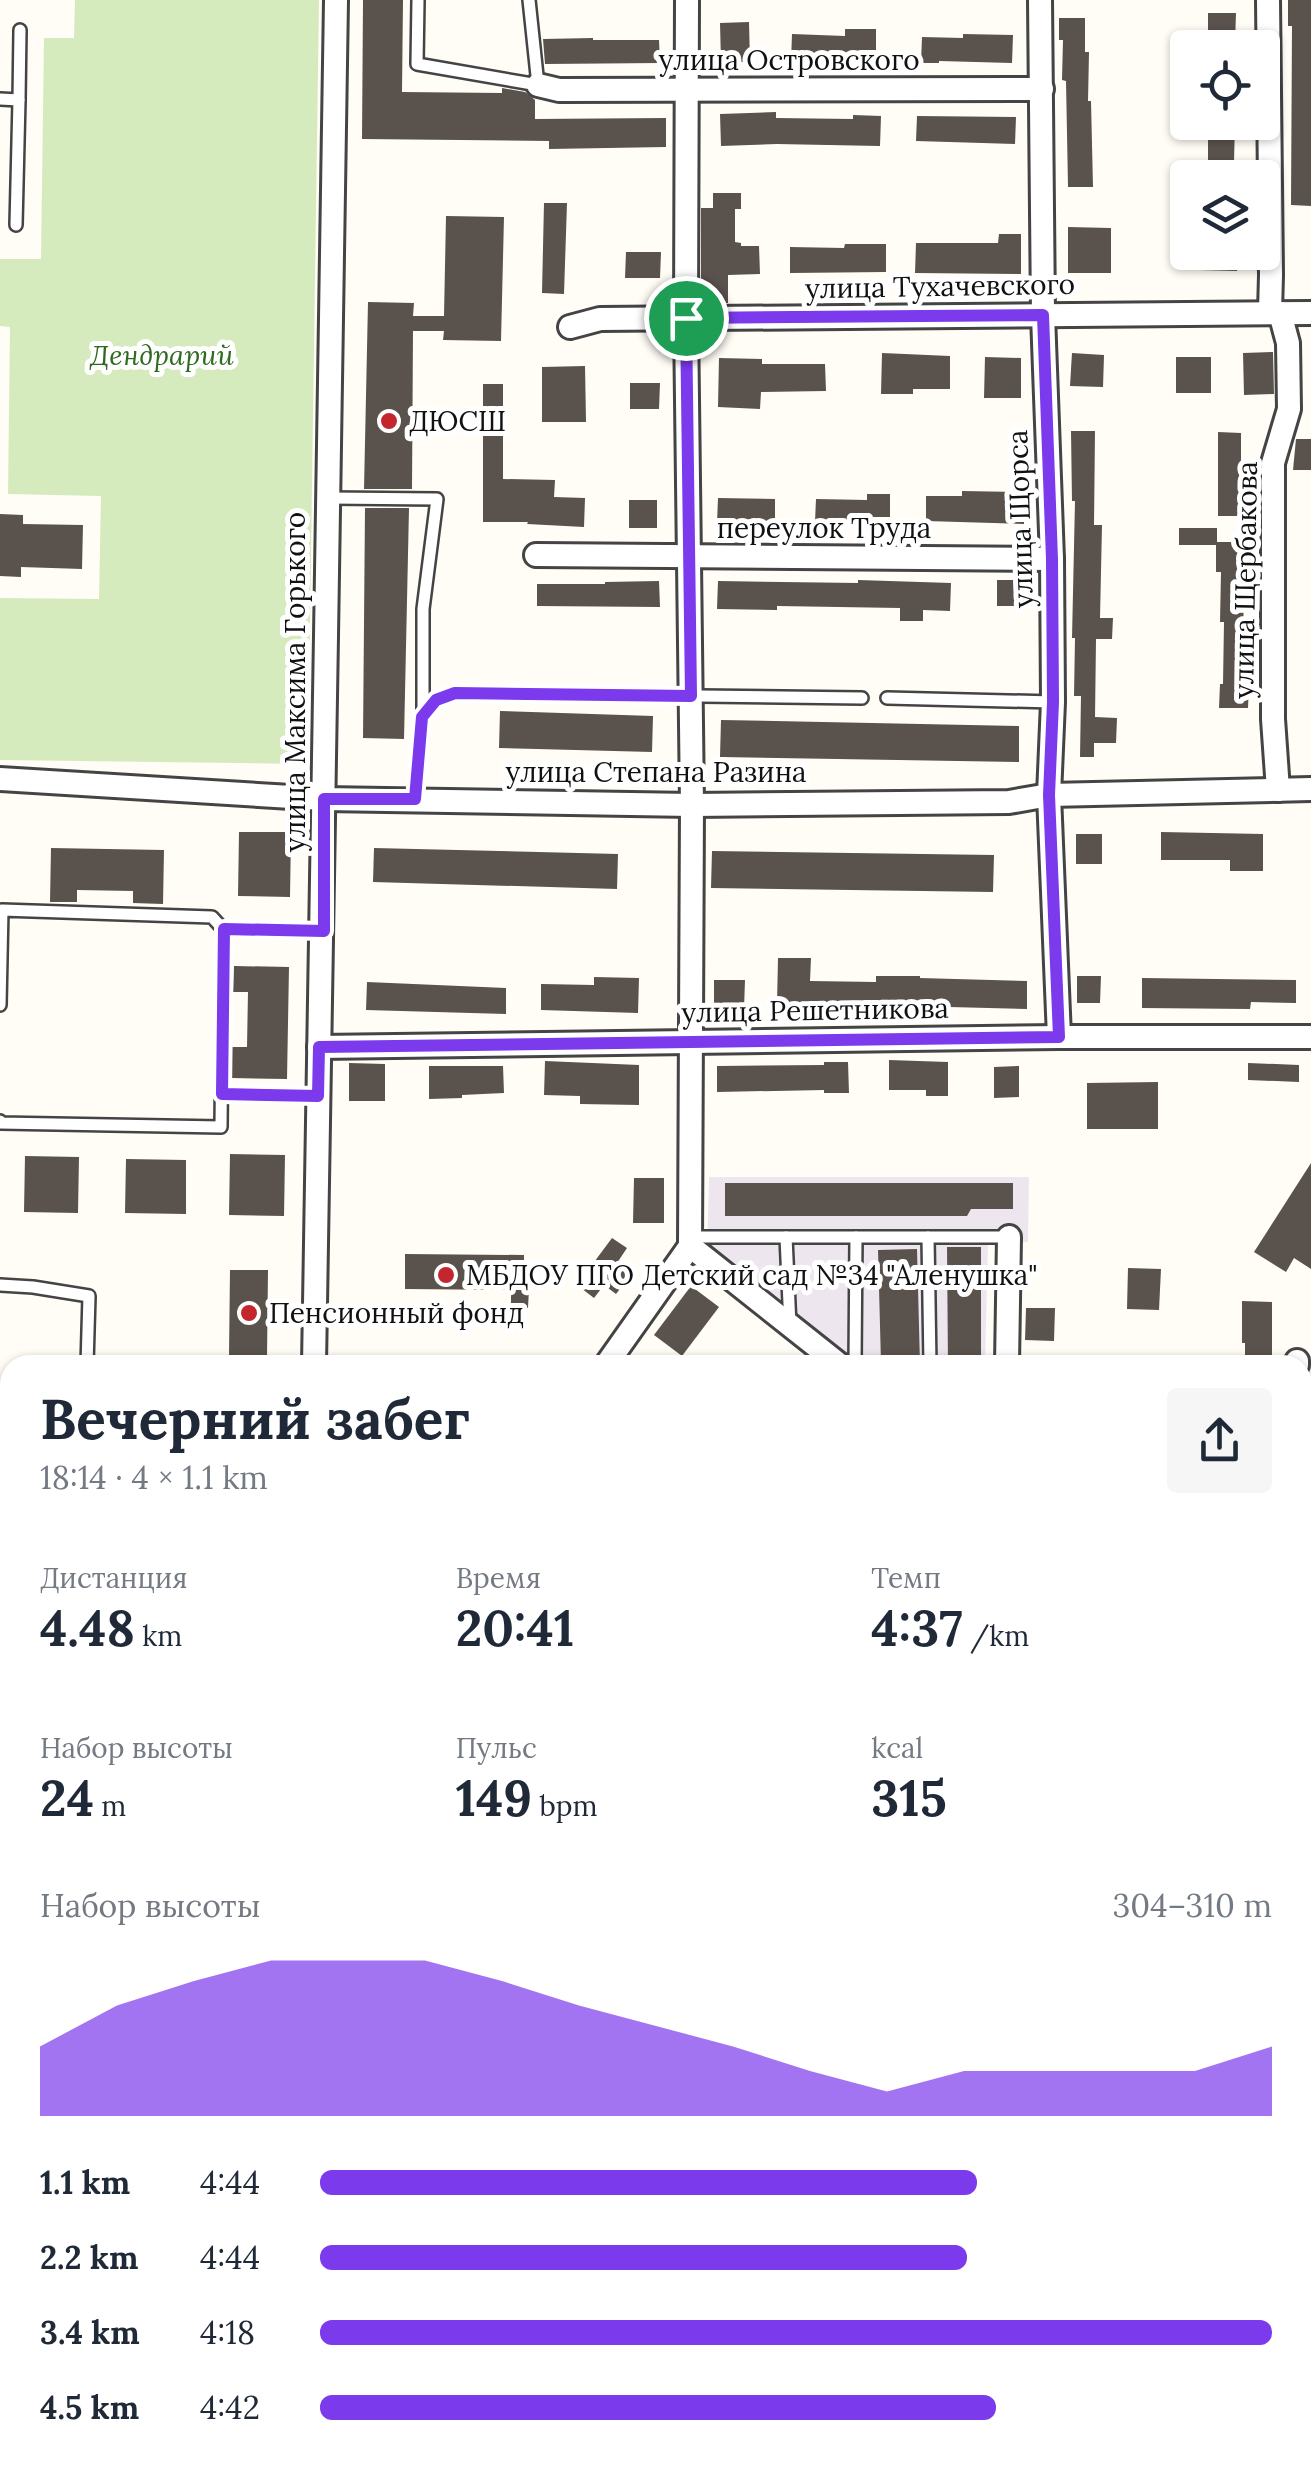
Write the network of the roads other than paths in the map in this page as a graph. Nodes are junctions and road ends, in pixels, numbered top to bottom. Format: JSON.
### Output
{"nodes":[{"id":1,"x":336,"y":0,"type":"edge"},
{"id":2,"x":418,"y":0,"type":"edge"},
{"id":3,"x":529,"y":0,"type":"edge"},
{"id":4,"x":686,"y":0,"type":"edge"},
{"id":5,"x":1040,"y":0,"type":"edge"},
{"id":6,"x":1268,"y":0,"type":"edge"},
{"id":7,"x":20,"y":30,"type":"dead end"},
{"id":8,"x":538,"y":85,"type":"junction"},
{"id":9,"x":1042,"y":89,"type":"junction"},
{"id":10,"x":687,"y":90,"type":"junction"},
{"id":11,"x":0,"y":99,"type":"edge"},
{"id":12,"x":19,"y":100,"type":"junction"},
{"id":13,"x":16,"y":225,"type":"dead end"},
{"id":14,"x":1275,"y":313,"type":"junction"},
{"id":15,"x":1311,"y":314,"type":"edge"},
{"id":16,"x":1043,"y":315,"type":"junction"},
{"id":17,"x":686,"y":318,"type":"junction"},
{"id":18,"x":570,"y":326,"type":"dead end"},
{"id":19,"x":327,"y":498,"type":"junction"},
{"id":20,"x":536,"y":555,"type":"dead end"},
{"id":21,"x":688,"y":556,"type":"junction"},
{"id":22,"x":1052,"y":559,"type":"junction"},
{"id":23,"x":691,"y":696,"type":"junction"},
{"id":24,"x":862,"y":698,"type":"dead end"},
{"id":25,"x":886,"y":698,"type":"dead end"},
{"id":26,"x":1053,"y":702,"type":"junction"},
{"id":27,"x":422,"y":717,"type":"junction"},
{"id":28,"x":0,"y":779,"type":"edge"},
{"id":29,"x":1311,"y":789,"type":"edge"},
{"id":30,"x":1278,"y":790,"type":"junction"},
{"id":31,"x":1049,"y":795,"type":"junction"},
{"id":32,"x":324,"y":799,"type":"junction"},
{"id":33,"x":415,"y":799,"type":"junction"},
{"id":34,"x":692,"y":805,"type":"junction"},
{"id":35,"x":224,"y":929,"type":"junction"},
{"id":36,"x":324,"y":931,"type":"junction"},
{"id":37,"x":1,"y":981,"type":"edge"},
{"id":38,"x":0,"y":1005,"type":"edge"},
{"id":39,"x":1059,"y":1037,"type":"junction"},
{"id":40,"x":1311,"y":1037,"type":"edge"},
{"id":41,"x":692,"y":1042,"type":"junction"},
{"id":42,"x":319,"y":1047,"type":"junction"},
{"id":43,"x":222,"y":1094,"type":"junction"},
{"id":44,"x":318,"y":1096,"type":"junction"},
{"id":45,"x":0,"y":1121,"type":"edge"},
{"id":46,"x":786,"y":1237,"type":"junction"},
{"id":47,"x":856,"y":1237,"type":"junction"},
{"id":48,"x":928,"y":1237,"type":"junction"},
{"id":49,"x":1009,"y":1237,"type":"joint"},
{"id":50,"x":690,"y":1242,"type":"junction"},
{"id":51,"x":0,"y":1285,"type":"edge"},
{"id":52,"x":790,"y":1326,"type":"junction"},
{"id":53,"x":87,"y":1355,"type":"edge"},
{"id":54,"x":314,"y":1355,"type":"edge"},
{"id":55,"x":613,"y":1355,"type":"edge"},
{"id":56,"x":827,"y":1355,"type":"edge"},
{"id":57,"x":855,"y":1355,"type":"edge"},
{"id":58,"x":930,"y":1355,"type":"edge"},
{"id":59,"x":1007,"y":1355,"type":"edge"}],
"edges":[{"from":1,"to":19,"type":"street","name":"улица Максима Горького"},
{"from":2,"to":8,"type":"lane"},
{"from":3,"to":8,"type":"lane"},
{"from":4,"to":10,"type":"street"},
{"from":5,"to":9,"type":"street","name":"улица Щорса"},
{"from":6,"to":14,"type":"street","name":"улица Щербакова"},
{"from":7,"to":12,"type":"lane"},
{"from":8,"to":10,"type":"street","name":"улица Островского"},
{"from":9,"to":10,"type":"street","name":"улица Островского"},
{"from":9,"to":16,"type":"street","name":"улица Щорса"},
{"from":10,"to":17,"type":"street"},
{"from":11,"to":12,"type":"lane"},
{"from":12,"to":13,"type":"lane"},
{"from":14,"to":15,"type":"street","name":"улица Тухачевского"},
{"from":14,"to":16,"type":"street","name":"улица Тухачевского"},
{"from":14,"to":30,"type":"street","name":"улица Щербакова"},
{"from":16,"to":17,"type":"street","name":"улица Тухачевского"},
{"from":16,"to":22,"type":"street","name":"улица Щорса"},
{"from":17,"to":18,"type":"street","name":"улица Тухачевского"},
{"from":17,"to":21,"type":"street"},
{"from":19,"to":27,"type":"lane"},
{"from":19,"to":32,"type":"street","name":"улица Максима Горького"},
{"from":20,"to":21,"type":"street","name":"переулок Труда"},
{"from":21,"to":22,"type":"street","name":"переулок Труда"},
{"from":21,"to":23,"type":"street"},
{"from":22,"to":26,"type":"street","name":"улица Щорса"},
{"from":23,"to":24,"type":"lane"},
{"from":23,"to":27,"type":"lane"},
{"from":23,"to":34,"type":"street"},
{"from":25,"to":26,"type":"lane"},
{"from":26,"to":31,"type":"street","name":"улица Щорса"},
{"from":27,"to":33,"type":"lane"},
{"from":28,"to":32,"type":"street","name":"улица Степана Разина"},
{"from":29,"to":30,"type":"street","name":"улица Степана Разина"},
{"from":30,"to":31,"type":"street","name":"улица Степана Разина"},
{"from":31,"to":34,"type":"street","name":"улица Степана Разина"},
{"from":31,"to":39,"type":"street","name":"улица Щорса"},
{"from":32,"to":33,"type":"street","name":"улица Степана Разина"},
{"from":32,"to":36,"type":"street","name":"улица Максима Горького"},
{"from":33,"to":34,"type":"street","name":"улица Степана Разина"},
{"from":34,"to":41,"type":"street"},
{"from":35,"to":36,"type":"lane"},
{"from":35,"to":37,"type":"lane"},
{"from":35,"to":43,"type":"lane"},
{"from":36,"to":42,"type":"street","name":"улица Максима Горького"},
{"from":37,"to":38,"type":"lane"},
{"from":39,"to":40,"type":"street","name":"улица Решетникова"},
{"from":39,"to":41,"type":"street","name":"улица Решетникова"},
{"from":41,"to":42,"type":"street","name":"улица Решетникова"},
{"from":41,"to":50,"type":"street"},
{"from":42,"to":44,"type":"street","name":"улица Максима Горького"},
{"from":43,"to":44,"type":"lane"},
{"from":43,"to":45,"type":"lane"},
{"from":44,"to":54,"type":"street","name":"улица Максима Горького"},
{"from":46,"to":47,"type":"lane"},
{"from":46,"to":50,"type":"lane"},
{"from":46,"to":52,"type":"lane"},
{"from":47,"to":48,"type":"lane"},
{"from":47,"to":57,"type":"lane"},
{"from":48,"to":49,"type":"lane"},
{"from":48,"to":58,"type":"lane"},
{"from":49,"to":59,"type":"street"},
{"from":50,"to":52,"type":"street"},
{"from":50,"to":55,"type":"street"},
{"from":51,"to":53,"type":"lane"},
{"from":52,"to":56,"type":"street"}]}
